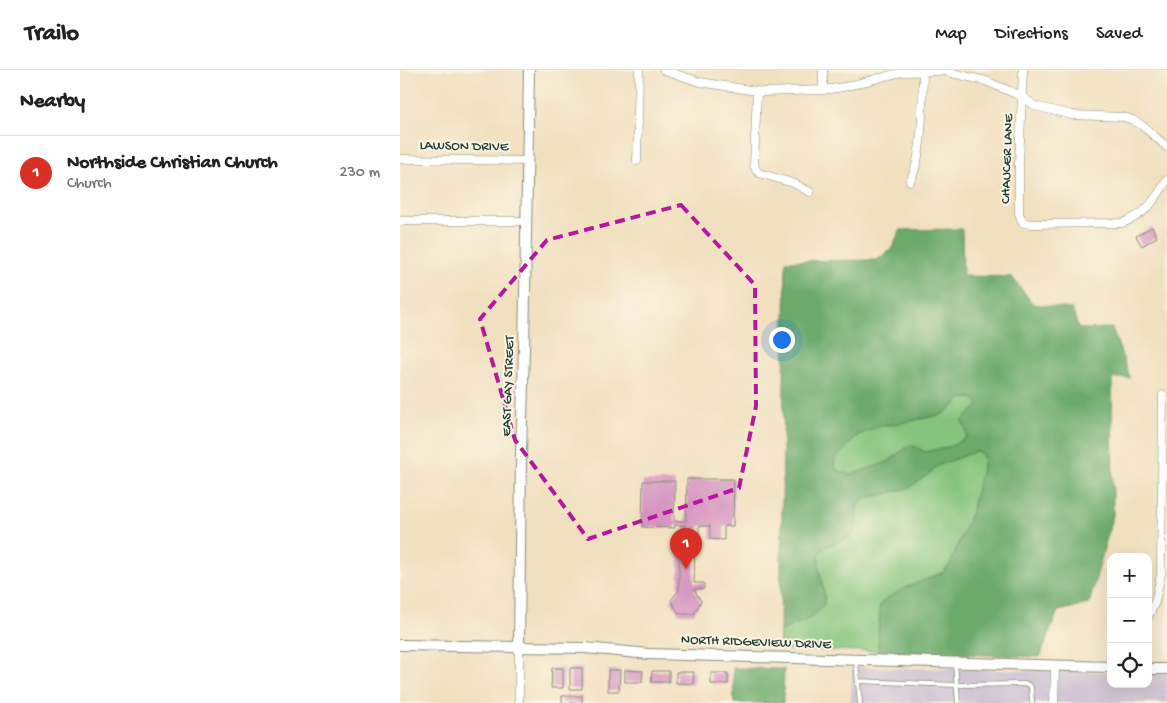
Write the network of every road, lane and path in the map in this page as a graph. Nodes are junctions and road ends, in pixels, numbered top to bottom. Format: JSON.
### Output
{"nodes":[{"id":1,"x":529,"y":70,"type":"edge"},
{"id":2,"x":639,"y":70,"type":"edge"},
{"id":3,"x":664,"y":70,"type":"edge"},
{"id":4,"x":823,"y":70,"type":"edge"},
{"id":5,"x":923,"y":70,"type":"edge"},
{"id":6,"x":1023,"y":70,"type":"edge"},
{"id":7,"x":823,"y":90,"type":"junction"},
{"id":8,"x":757,"y":91,"type":"junction"},
{"id":9,"x":1023,"y":97,"type":"junction"},
{"id":10,"x":1167,"y":147,"type":"edge"},
{"id":11,"x":400,"y":159,"type":"edge"},
{"id":12,"x":527,"y":161,"type":"junction"},
{"id":13,"x":637,"y":161,"type":"dead end"},
{"id":14,"x":910,"y":180,"type":"dead end"},
{"id":15,"x":1167,"y":180,"type":"edge"},
{"id":16,"x":810,"y":192,"type":"dead end"},
{"id":17,"x":400,"y":221,"type":"edge"},
{"id":18,"x":526,"y":221,"type":"junction"},
{"id":19,"x":1164,"y":395,"type":"dead end"},
{"id":20,"x":1152,"y":608,"type":"edge"},
{"id":21,"x":400,"y":645,"type":"edge"},
{"id":22,"x":519,"y":648,"type":"junction"},
{"id":23,"x":856,"y":660,"type":"junction"},
{"id":24,"x":955,"y":663,"type":"junction"},
{"id":25,"x":1055,"y":666,"type":"junction"},
{"id":26,"x":1107,"y":667,"type":"edge"},
{"id":27,"x":1152,"y":668,"type":"edge"},
{"id":28,"x":1167,"y":669,"type":"edge"},
{"id":29,"x":858,"y":682,"type":"junction"},
{"id":30,"x":956,"y":685,"type":"junction"},
{"id":31,"x":519,"y":703,"type":"edge"},
{"id":32,"x":860,"y":703,"type":"edge"},
{"id":33,"x":958,"y":703,"type":"edge"},
{"id":34,"x":1032,"y":703,"type":"edge"},
{"id":35,"x":1054,"y":703,"type":"edge"}],
"edges":[{"from":1,"to":12,"type":"main road","name":"EAST GAY STREET"},
{"from":2,"to":13,"type":"street"},
{"from":3,"to":8,"type":"street"},
{"from":4,"to":7,"type":"street"},
{"from":5,"to":7,"type":"street"},
{"from":5,"to":9,"type":"street"},
{"from":5,"to":14,"type":"street"},
{"from":6,"to":9,"type":"street","name":"CHAUCER LANE"},
{"from":7,"to":8,"type":"street"},
{"from":8,"to":16,"type":"street"},
{"from":9,"to":10,"type":"street"},
{"from":9,"to":15,"type":"street","name":"CHAUCER LANE"},
{"from":11,"to":12,"type":"street","name":"LAWSON DRIVE"},
{"from":12,"to":18,"type":"main road","name":"EAST GAY STREET"},
{"from":17,"to":18,"type":"street"},
{"from":18,"to":22,"type":"main road","name":"EAST GAY STREET"},
{"from":19,"to":20,"type":"street"},
{"from":21,"to":22,"type":"main road","name":"NORTH RIDGEVIEW DRIVE"},
{"from":22,"to":23,"type":"main road","name":"NORTH RIDGEVIEW DRIVE"},
{"from":22,"to":31,"type":"street","name":"EAST GAY STREET"},
{"from":23,"to":24,"type":"main road","name":"NORTH RIDGEVIEW DRIVE"},
{"from":23,"to":29,"type":"lane"},
{"from":24,"to":25,"type":"main road","name":"NORTH RIDGEVIEW DRIVE"},
{"from":24,"to":30,"type":"lane"},
{"from":25,"to":26,"type":"main road","name":"NORTH RIDGEVIEW DRIVE"},
{"from":25,"to":35,"type":"street"},
{"from":27,"to":28,"type":"main road"},
{"from":29,"to":30,"type":"lane"},
{"from":29,"to":32,"type":"lane"},
{"from":30,"to":33,"type":"lane"},
{"from":30,"to":34,"type":"lane"}]}
